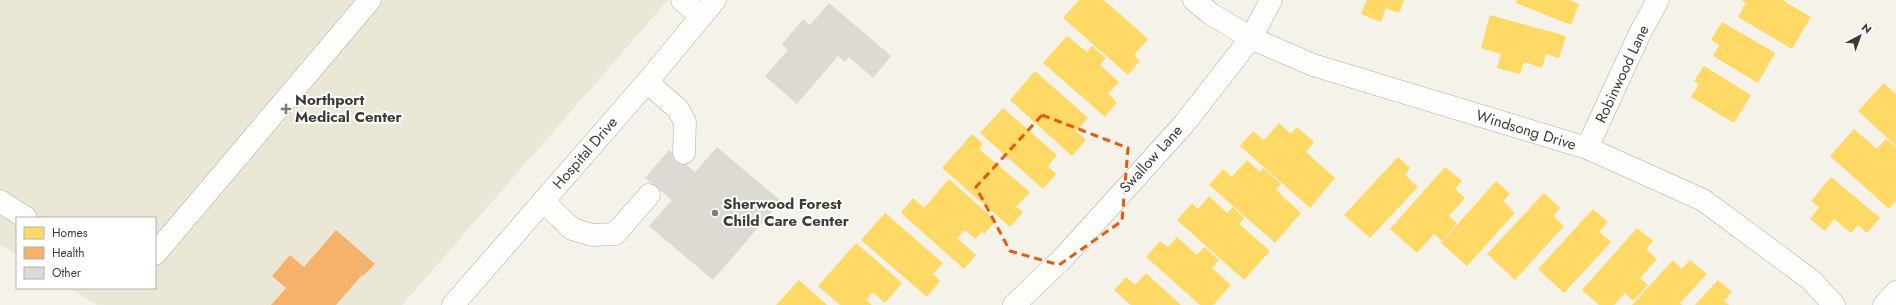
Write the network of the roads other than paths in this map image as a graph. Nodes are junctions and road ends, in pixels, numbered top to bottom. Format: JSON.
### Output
{"nodes":[{"id":1,"x":370,"y":0,"type":"edge"},
{"id":2,"x":682,"y":0,"type":"edge"},
{"id":3,"x":715,"y":0,"type":"edge"},
{"id":4,"x":1194,"y":0,"type":"edge"},
{"id":5,"x":1271,"y":0,"type":"edge"},
{"id":6,"x":1658,"y":0,"type":"edge"},
{"id":7,"x":701,"y":16,"type":"junction"},
{"id":8,"x":1251,"y":38,"type":"junction"},
{"id":9,"x":647,"y":82,"type":"junction"},
{"id":10,"x":1586,"y":148,"type":"junction"},
{"id":11,"x":684,"y":153,"type":"dead end"},
{"id":12,"x":649,"y":195,"type":"dead end"},
{"id":13,"x":0,"y":200,"type":"edge"},
{"id":14,"x":543,"y":201,"type":"junction"},
{"id":15,"x":25,"y":217,"type":"edge"},
{"id":16,"x":156,"y":253,"type":"edge"},
{"id":17,"x":1896,"y":292,"type":"edge"},
{"id":18,"x":453,"y":305,"type":"edge"},
{"id":19,"x":1014,"y":305,"type":"edge"},
{"id":20,"x":1834,"y":305,"type":"edge"},
{"id":21,"x":1884,"y":305,"type":"edge"}],
"edges":[{"from":1,"to":16,"type":"street"},
{"from":2,"to":7,"type":"street"},
{"from":3,"to":7,"type":"street","name":"Hospital Drive"},
{"from":4,"to":8,"type":"street","name":"Windsong Drive"},
{"from":5,"to":8,"type":"street","name":"Swallow Lane"},
{"from":6,"to":10,"type":"street","name":"Robinwood Lane"},
{"from":7,"to":9,"type":"street","name":"Hospital Drive"},
{"from":8,"to":10,"type":"street","name":"Windsong Drive"},
{"from":8,"to":19,"type":"street","name":"Swallow Lane"},
{"from":9,"to":11,"type":"street"},
{"from":9,"to":14,"type":"street","name":"Hospital Drive"},
{"from":10,"to":20,"type":"street","name":"Windsong Drive"},
{"from":12,"to":14,"type":"street"},
{"from":13,"to":15,"type":"street"},
{"from":14,"to":18,"type":"street","name":"Hospital Drive"},
{"from":17,"to":21,"type":"street"}]}
